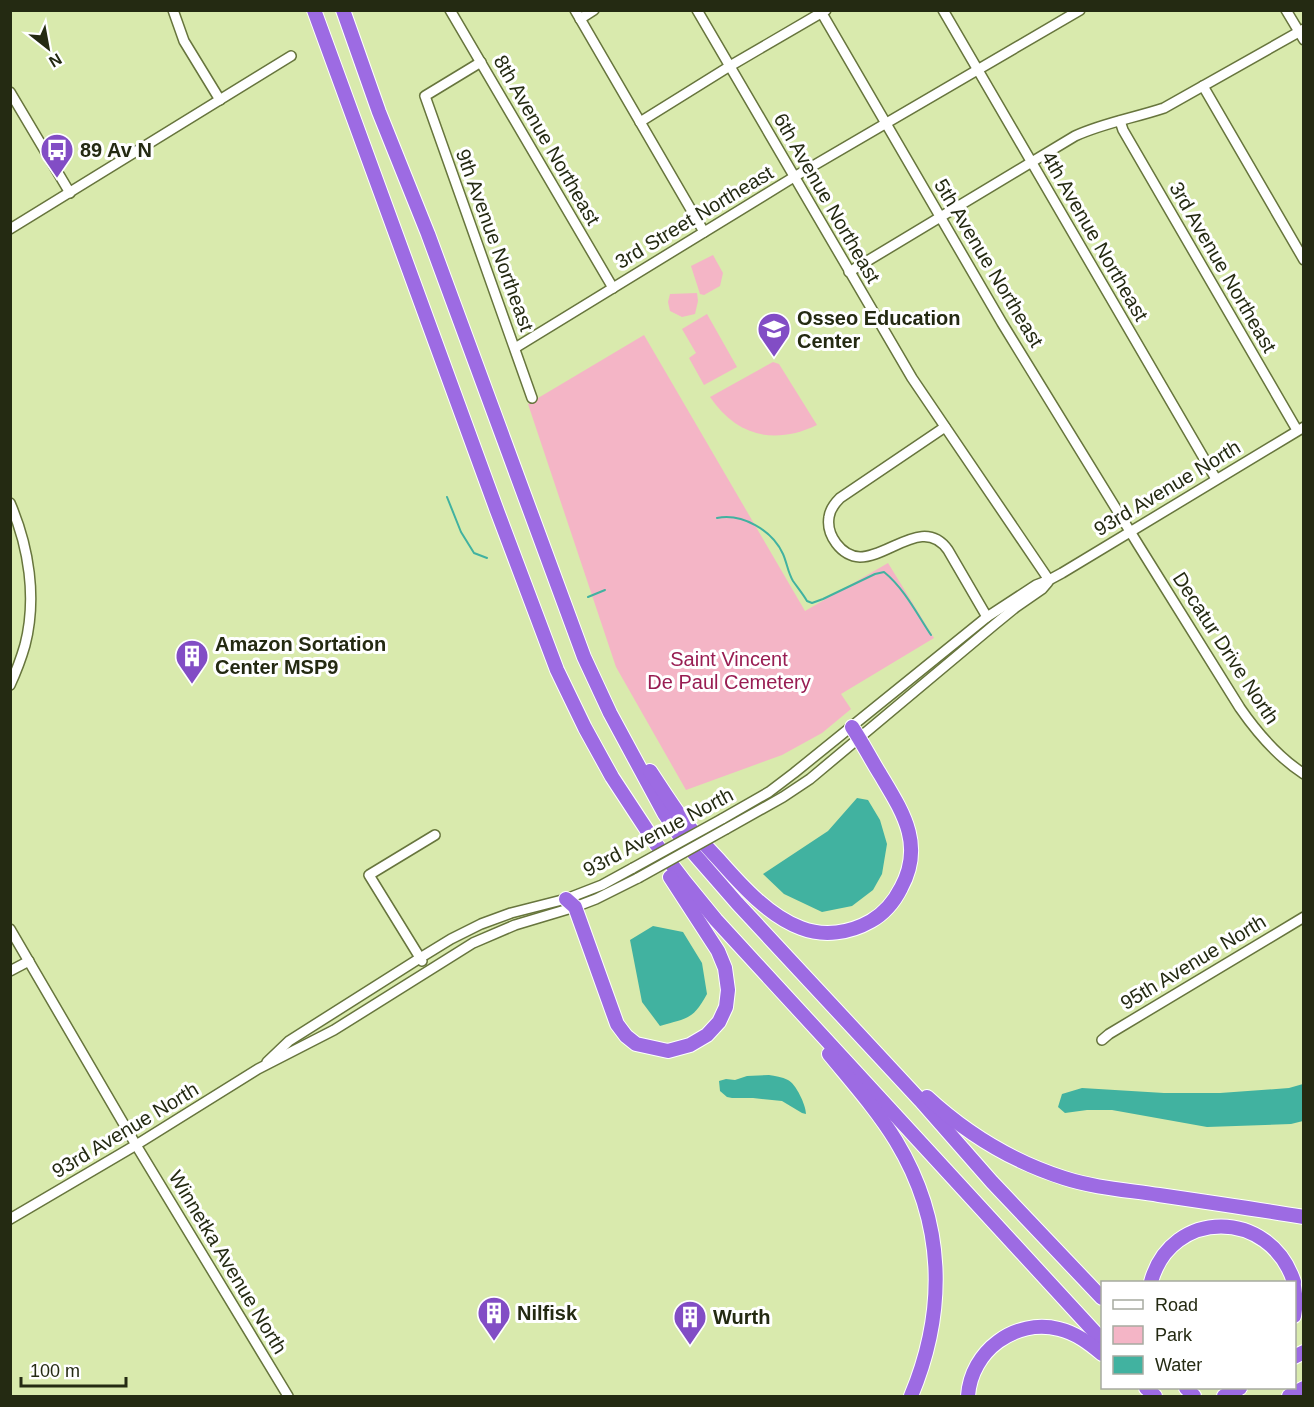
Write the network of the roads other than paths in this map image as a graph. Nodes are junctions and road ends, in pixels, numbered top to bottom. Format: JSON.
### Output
{"nodes":[{"id":1,"x":173,"y":10,"type":"edge"},
{"id":2,"x":314,"y":10,"type":"edge"},
{"id":3,"x":343,"y":10,"type":"edge"},
{"id":4,"x":352,"y":10,"type":"edge"},
{"id":5,"x":450,"y":10,"type":"edge"},
{"id":6,"x":594,"y":10,"type":"edge"},
{"id":7,"x":697,"y":10,"type":"edge"},
{"id":8,"x":943,"y":10,"type":"edge"},
{"id":9,"x":1080,"y":10,"type":"edge"},
{"id":10,"x":1286,"y":10,"type":"edge"},
{"id":11,"x":822,"y":11,"type":"edge"},
{"id":12,"x":578,"y":15,"type":"edge"},
{"id":13,"x":1302,"y":33,"type":"edge"},
{"id":14,"x":291,"y":56,"type":"dead end"},
{"id":15,"x":481,"y":62,"type":"junction"},
{"id":16,"x":362,"y":63,"type":"junction"},
{"id":17,"x":730,"y":66,"type":"junction"},
{"id":18,"x":977,"y":70,"type":"junction"},
{"id":19,"x":337,"y":74,"type":"junction"},
{"id":20,"x":1203,"y":86,"type":"junction"},
{"id":21,"x":10,"y":92,"type":"edge"},
{"id":22,"x":220,"y":100,"type":"junction"},
{"id":23,"x":379,"y":112,"type":"junction"},
{"id":24,"x":1120,"y":121,"type":"junction"},
{"id":25,"x":640,"y":122,"type":"junction"},
{"id":26,"x":885,"y":123,"type":"junction"},
{"id":27,"x":1031,"y":162,"type":"junction"},
{"id":28,"x":794,"y":177,"type":"junction"},
{"id":29,"x":70,"y":193,"type":"junction"},
{"id":30,"x":940,"y":217,"type":"junction"},
{"id":31,"x":10,"y":229,"type":"edge"},
{"id":32,"x":704,"y":232,"type":"junction"},
{"id":33,"x":1304,"y":260,"type":"edge"},
{"id":34,"x":849,"y":272,"type":"junction"},
{"id":35,"x":613,"y":288,"type":"junction"},
{"id":36,"x":515,"y":348,"type":"junction"},
{"id":37,"x":532,"y":398,"type":"dead end"},
{"id":38,"x":945,"y":427,"type":"junction"},
{"id":39,"x":1300,"y":429,"type":"edge"},
{"id":40,"x":1216,"y":479,"type":"junction"},
{"id":41,"x":10,"y":503,"type":"edge"},
{"id":42,"x":1130,"y":532,"type":"junction"},
{"id":43,"x":1049,"y":580,"type":"junction"},
{"id":44,"x":987,"y":617,"type":"junction"},
{"id":45,"x":10,"y":685,"type":"edge"},
{"id":46,"x":610,"y":713,"type":"junction"},
{"id":47,"x":856,"y":733,"type":"junction"},
{"id":48,"x":1304,"y":774,"type":"edge"},
{"id":49,"x":644,"y":827,"type":"junction"},
{"id":50,"x":435,"y":835,"type":"dead end"},
{"id":51,"x":571,"y":903,"type":"junction"},
{"id":52,"x":1304,"y":917,"type":"edge"},
{"id":53,"x":10,"y":929,"type":"edge"},
{"id":54,"x":420,"y":958,"type":"junction"},
{"id":55,"x":29,"y":961,"type":"junction"},
{"id":56,"x":10,"y":971,"type":"edge"},
{"id":57,"x":428,"y":971,"type":"junction"},
{"id":58,"x":774,"y":983,"type":"junction"},
{"id":59,"x":831,"y":1004,"type":"junction"},
{"id":60,"x":1102,"y":1040,"type":"dead end"},
{"id":61,"x":258,"y":1069,"type":"junction"},
{"id":62,"x":136,"y":1146,"type":"junction"},
{"id":63,"x":1304,"y":1216,"type":"edge"},
{"id":64,"x":10,"y":1219,"type":"edge"},
{"id":65,"x":1151,"y":1281,"type":"edge"},
{"id":66,"x":1293,"y":1281,"type":"edge"},
{"id":67,"x":1101,"y":1297,"type":"edge"},
{"id":68,"x":933,"y":1318,"type":"junction"},
{"id":69,"x":1101,"y":1339,"type":"edge"},
{"id":70,"x":1101,"y":1353,"type":"edge"},
{"id":71,"x":1232,"y":1391,"type":"edge"},
{"id":72,"x":288,"y":1396,"type":"edge"},
{"id":73,"x":900,"y":1396,"type":"edge"},
{"id":74,"x":910,"y":1396,"type":"edge"},
{"id":75,"x":968,"y":1396,"type":"edge"},
{"id":76,"x":1216,"y":1396,"type":"edge"}],
"edges":[{"from":1,"to":22,"type":"street"},
{"from":2,"to":19,"type":"highway"},
{"from":3,"to":16,"type":"highway"},
{"from":4,"to":23,"type":"highway"},
{"from":5,"to":15,"type":"street","name":"8th Avenue Northeast"},
{"from":6,"to":12,"type":"street"},
{"from":7,"to":17,"type":"street","name":"6th Avenue Northeast"},
{"from":8,"to":18,"type":"street","name":"4th Avenue Northeast"},
{"from":9,"to":18,"type":"street","name":"3rd Street Northeast"},
{"from":10,"to":13,"type":"street"},
{"from":11,"to":17,"type":"street"},
{"from":11,"to":26,"type":"street","name":"5th Avenue Northeast"},
{"from":12,"to":25,"type":"street"},
{"from":13,"to":20,"type":"street"},
{"from":14,"to":22,"type":"street"},
{"from":15,"to":35,"type":"street","name":"8th Avenue Northeast"},
{"from":15,"to":36,"type":"street","name":"9th Avenue Northeast"},
{"from":16,"to":19,"type":"highway"},
{"from":16,"to":23,"type":"highway"},
{"from":17,"to":25,"type":"street"},
{"from":17,"to":28,"type":"street","name":"6th Avenue Northeast"},
{"from":18,"to":26,"type":"street","name":"3rd Street Northeast"},
{"from":18,"to":27,"type":"street","name":"4th Avenue Northeast"},
{"from":19,"to":49,"type":"highway"},
{"from":20,"to":24,"type":"street"},
{"from":20,"to":33,"type":"street"},
{"from":21,"to":29,"type":"street"},
{"from":22,"to":29,"type":"street"},
{"from":23,"to":46,"type":"highway"},
{"from":24,"to":27,"type":"street"},
{"from":24,"to":39,"type":"street","name":"3rd Avenue Northeast"},
{"from":25,"to":32,"type":"street"},
{"from":26,"to":28,"type":"street","name":"3rd Street Northeast"},
{"from":26,"to":30,"type":"street","name":"5th Avenue Northeast"},
{"from":27,"to":30,"type":"street"},
{"from":27,"to":40,"type":"street","name":"4th Avenue Northeast"},
{"from":28,"to":32,"type":"street","name":"3rd Street Northeast"},
{"from":28,"to":34,"type":"street","name":"6th Avenue Northeast"},
{"from":29,"to":31,"type":"street"},
{"from":30,"to":34,"type":"street"},
{"from":30,"to":42,"type":"street","name":"5th Avenue Northeast"},
{"from":32,"to":35,"type":"street","name":"3rd Street Northeast"},
{"from":34,"to":38,"type":"street","name":"6th Avenue Northeast"},
{"from":35,"to":36,"type":"street","name":"3rd Street Northeast"},
{"from":36,"to":37,"type":"street","name":"9th Avenue Northeast"},
{"from":38,"to":43,"type":"street","name":"6th Avenue Northeast"},
{"from":38,"to":44,"type":"street"},
{"from":39,"to":40,"type":"street","name":"93rd Avenue North"},
{"from":40,"to":42,"type":"street","name":"93rd Avenue North"},
{"from":41,"to":45,"type":"street"},
{"from":42,"to":43,"type":"street","name":"93rd Avenue North"},
{"from":42,"to":48,"type":"street","name":"Decatur Drive North"},
{"from":43,"to":44,"type":"street","name":"93rd Avenue North"},
{"from":43,"to":47,"type":"street","name":"93rd Avenue North"},
{"from":44,"to":47,"type":"street","name":"93rd Avenue North"},
{"from":46,"to":47,"type":"highway"},
{"from":46,"to":59,"type":"highway"},
{"from":47,"to":51,"type":"street","name":"93rd Avenue North","bridge":true},
{"from":47,"to":51,"type":"street","name":"93rd Avenue North","bridge":true},
{"from":49,"to":51,"type":"highway"},
{"from":49,"to":58,"type":"highway"},
{"from":50,"to":54,"type":"street"},
{"from":51,"to":54,"type":"street","name":"93rd Avenue North"},
{"from":51,"to":57,"type":"street","name":"93rd Avenue North"},
{"from":52,"to":60,"type":"street","name":"95th Avenue North"},
{"from":53,"to":55,"type":"street","name":"Winnetka Avenue North"},
{"from":54,"to":57,"type":"street"},
{"from":54,"to":61,"type":"street","name":"93rd Avenue North"},
{"from":55,"to":56,"type":"street"},
{"from":55,"to":62,"type":"street","name":"Winnetka Avenue North"},
{"from":57,"to":61,"type":"street","name":"93rd Avenue North"},
{"from":58,"to":68,"type":"highway"},
{"from":58,"to":69,"type":"highway"},
{"from":59,"to":63,"type":"highway"},
{"from":59,"to":67,"type":"highway"},
{"from":61,"to":62,"type":"street","name":"93rd Avenue North"},
{"from":62,"to":64,"type":"street","name":"93rd Avenue North"},
{"from":62,"to":72,"type":"street","name":"Winnetka Avenue North"},
{"from":65,"to":66,"type":"highway"},
{"from":68,"to":73,"type":"highway"},
{"from":68,"to":74,"type":"highway"},
{"from":70,"to":75,"type":"highway"},
{"from":71,"to":76,"type":"highway"}]}
